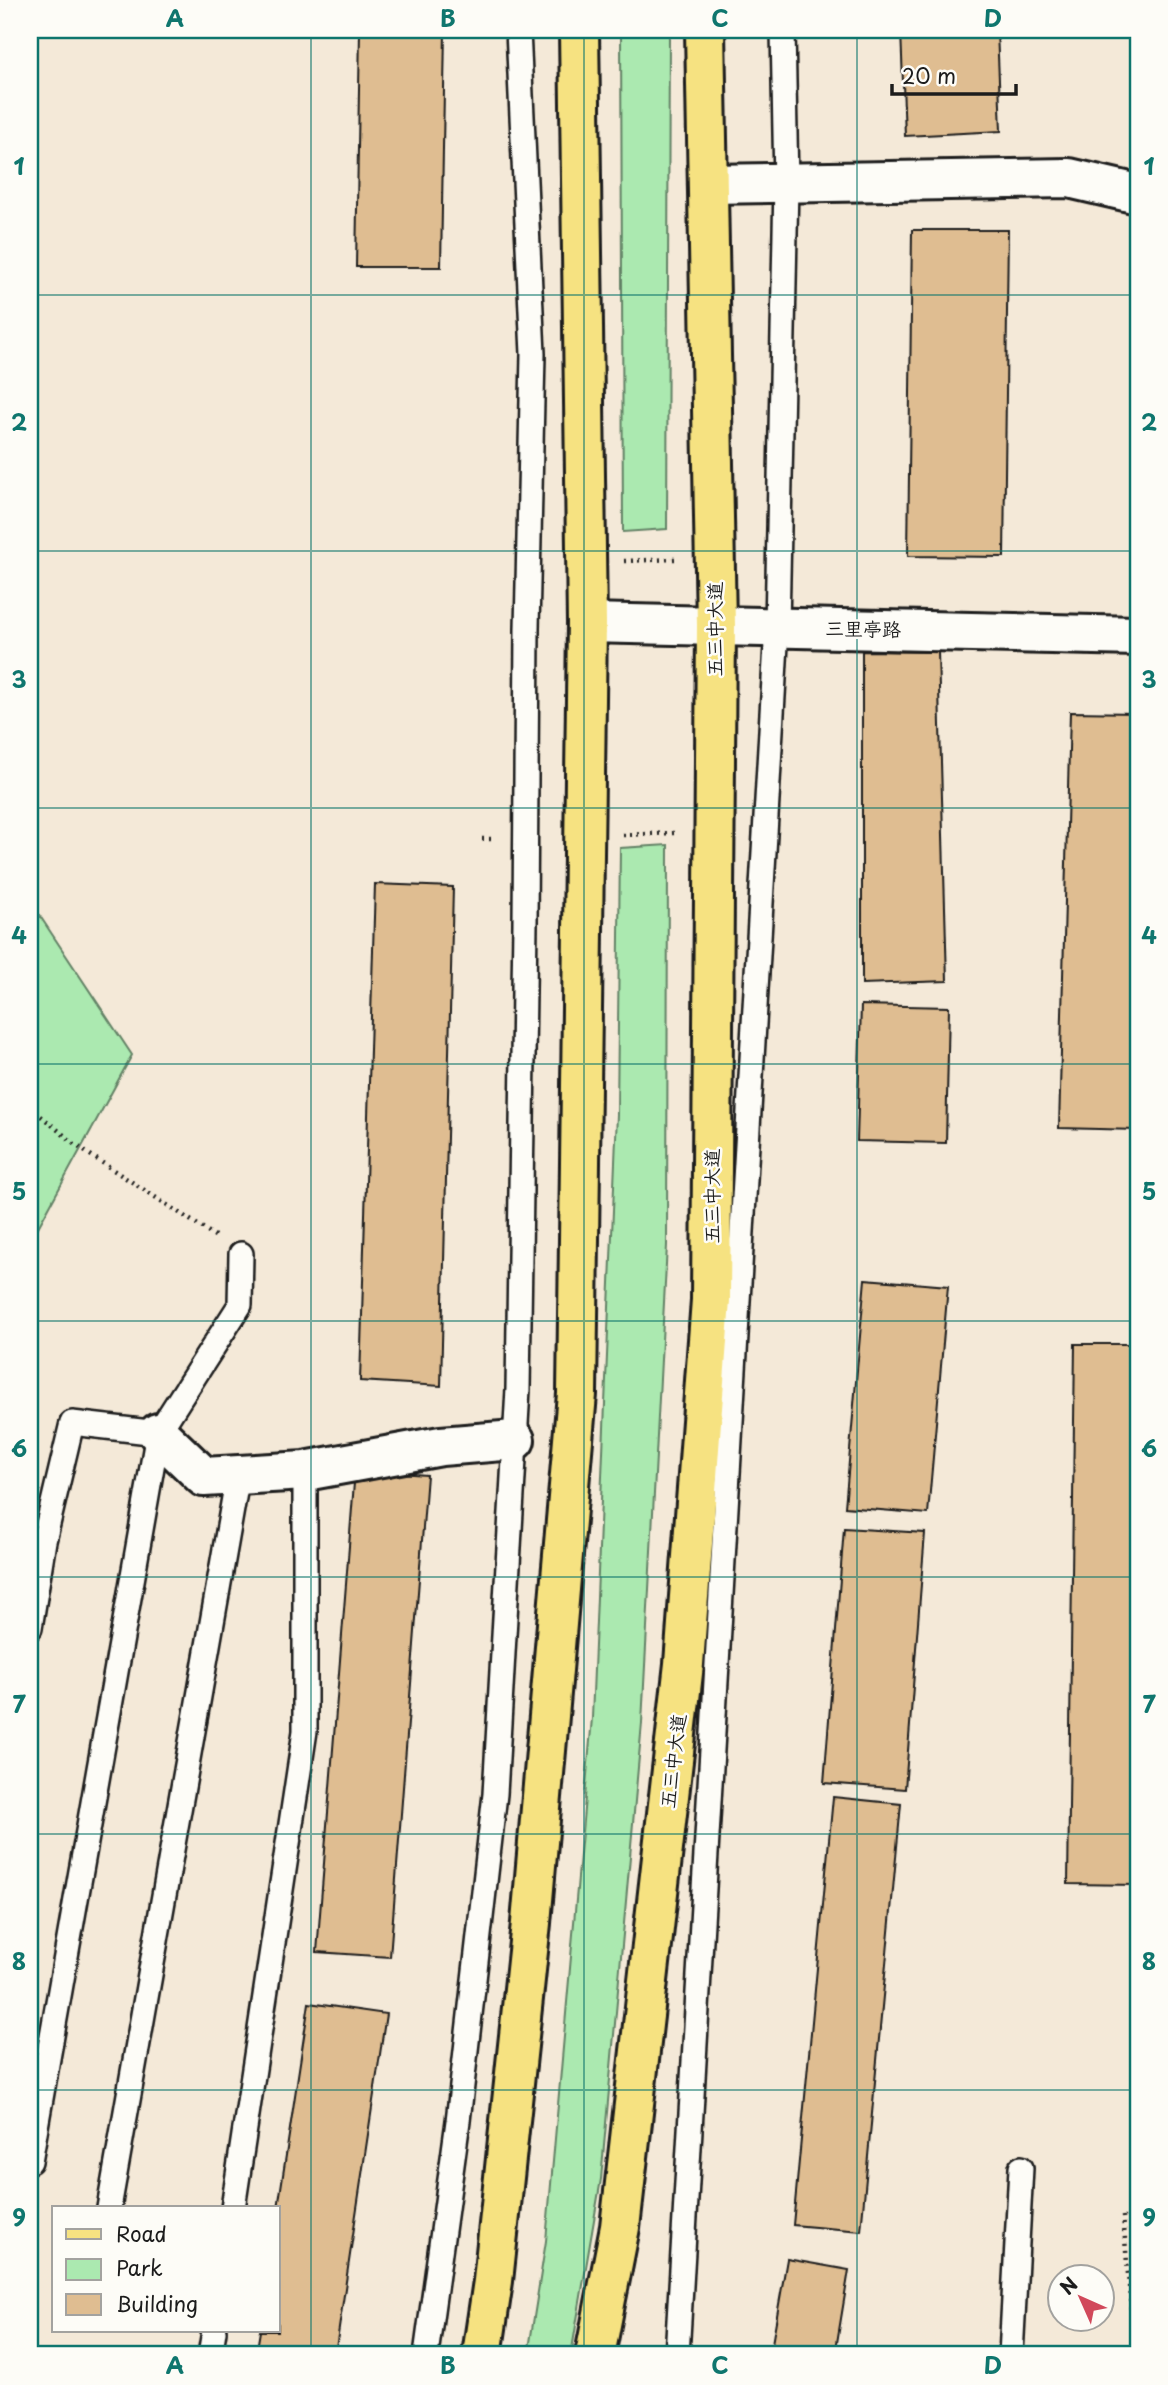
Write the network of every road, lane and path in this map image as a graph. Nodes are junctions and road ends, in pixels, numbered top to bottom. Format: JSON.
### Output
{"nodes":[{"id":1,"x":518,"y":30,"type":"edge"},
{"id":2,"x":579,"y":30,"type":"edge"},
{"id":3,"x":705,"y":30,"type":"edge"},
{"id":4,"x":783,"y":30,"type":"edge"},
{"id":5,"x":708,"y":184,"type":"junction"},
{"id":6,"x":786,"y":184,"type":"junction"},
{"id":7,"x":1138,"y":194,"type":"edge"},
{"id":8,"x":714,"y":558,"type":"junction"},
{"id":9,"x":586,"y":562,"type":"junction"},
{"id":10,"x":587,"y":623,"type":"junction"},
{"id":11,"x":716,"y":625,"type":"junction"},
{"id":12,"x":777,"y":627,"type":"junction"},
{"id":13,"x":1138,"y":636,"type":"edge"},
{"id":14,"x":714,"y":832,"type":"junction"},
{"id":15,"x":584,"y":836,"type":"junction"},
{"id":16,"x":526,"y":838,"type":"junction"},
{"id":17,"x":482,"y":839,"type":"dead end"},
{"id":18,"x":30,"y":1107,"type":"edge"},
{"id":19,"x":241,"y":1254,"type":"joint"},
{"id":20,"x":158,"y":1433,"type":"junction"},
{"id":21,"x":515,"y":1440,"type":"junction"},
{"id":22,"x":305,"y":1471,"type":"junction"},
{"id":23,"x":238,"y":1475,"type":"junction"},
{"id":24,"x":30,"y":1628,"type":"edge"},
{"id":25,"x":30,"y":2161,"type":"edge"},
{"id":26,"x":1021,"y":2168,"type":"dead end"},
{"id":27,"x":109,"y":2206,"type":"edge"},
{"id":28,"x":233,"y":2206,"type":"edge"},
{"id":29,"x":1123,"y":2216,"type":"dead end"},
{"id":30,"x":214,"y":2332,"type":"edge"},
{"id":31,"x":211,"y":2355,"type":"edge"},
{"id":32,"x":426,"y":2355,"type":"edge"},
{"id":33,"x":482,"y":2355,"type":"edge"},
{"id":34,"x":595,"y":2355,"type":"edge"},
{"id":35,"x":677,"y":2355,"type":"edge"},
{"id":36,"x":1011,"y":2355,"type":"edge"},
{"id":37,"x":1135,"y":2355,"type":"edge"}],
"edges":[{"from":1,"to":16,"type":"lane"},
{"from":2,"to":9,"type":"main road"},
{"from":3,"to":5,"type":"main road","name":"五三中大道"},
{"from":4,"to":6,"type":"lane"},
{"from":5,"to":6,"type":"street"},
{"from":5,"to":8,"type":"main road","name":"五三中大道"},
{"from":6,"to":7,"type":"street"},
{"from":6,"to":12,"type":"lane"},
{"from":8,"to":9,"type":"path"},
{"from":8,"to":11,"type":"main road","name":"五三中大道"},
{"from":9,"to":10,"type":"main road"},
{"from":10,"to":11,"type":"street","name":"三里亭路"},
{"from":10,"to":15,"type":"main road"},
{"from":11,"to":12,"type":"street","name":"三里亭路"},
{"from":11,"to":14,"type":"main road","name":"五三中大道"},
{"from":12,"to":13,"type":"street","name":"三里亭路"},
{"from":12,"to":35,"type":"lane"},
{"from":14,"to":15,"type":"path"},
{"from":14,"to":34,"type":"main road","name":"五三中大道"},
{"from":15,"to":33,"type":"main road"},
{"from":16,"to":17,"type":"path"},
{"from":16,"to":21,"type":"lane"},
{"from":18,"to":19,"type":"path"},
{"from":19,"to":20,"type":"lane"},
{"from":20,"to":23,"type":"street"},
{"from":20,"to":24,"type":"lane"},
{"from":20,"to":25,"type":"lane"},
{"from":21,"to":22,"type":"street"},
{"from":21,"to":32,"type":"lane"},
{"from":22,"to":23,"type":"street"},
{"from":22,"to":28,"type":"lane"},
{"from":23,"to":27,"type":"lane"},
{"from":26,"to":36,"type":"lane"},
{"from":29,"to":37,"type":"path"},
{"from":30,"to":31,"type":"lane"}]}
